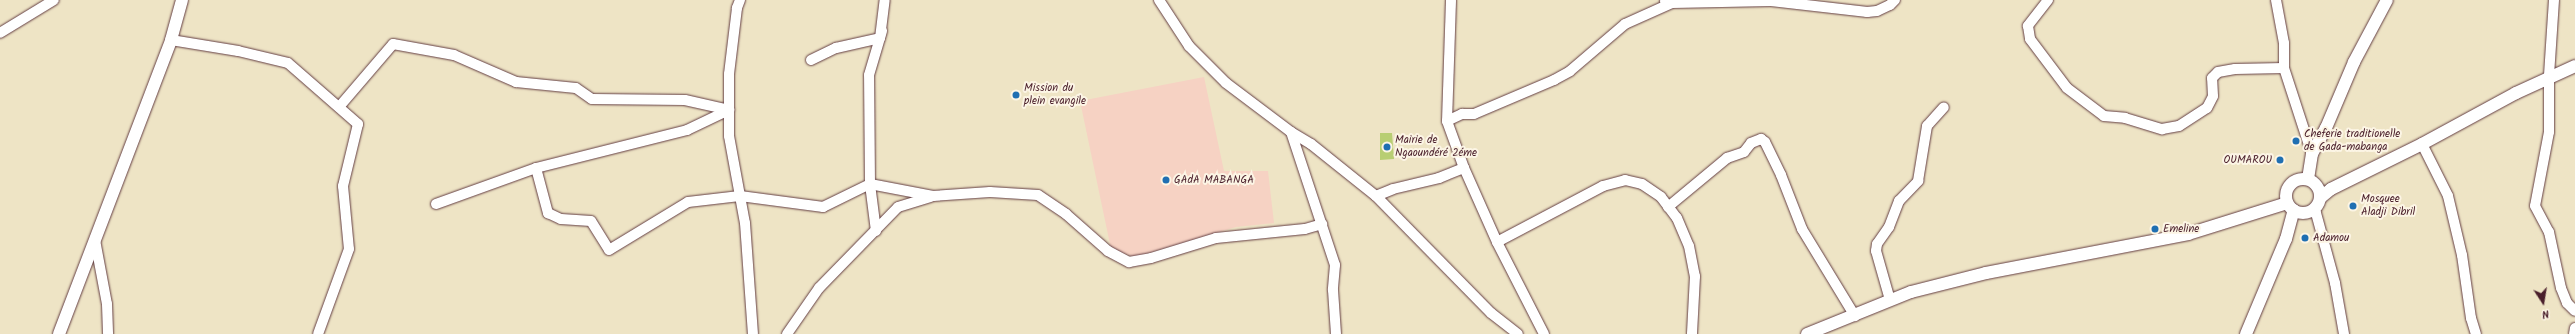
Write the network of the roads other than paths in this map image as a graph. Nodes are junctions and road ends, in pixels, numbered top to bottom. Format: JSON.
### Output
{"nodes":[{"id":1,"x":54,"y":0,"type":"edge"},
{"id":2,"x":182,"y":0,"type":"edge"},
{"id":3,"x":740,"y":0,"type":"edge"},
{"id":4,"x":885,"y":0,"type":"edge"},
{"id":5,"x":1159,"y":0,"type":"edge"},
{"id":6,"x":1451,"y":0,"type":"edge"},
{"id":7,"x":1895,"y":0,"type":"edge"},
{"id":8,"x":2048,"y":0,"type":"edge"},
{"id":9,"x":2276,"y":0,"type":"edge"},
{"id":10,"x":2387,"y":0,"type":"edge"},
{"id":11,"x":2554,"y":0,"type":"edge"},
{"id":12,"x":1667,"y":1,"type":"edge"},
{"id":13,"x":1688,"y":1,"type":"edge"},
{"id":14,"x":882,"y":31,"type":"junction"},
{"id":15,"x":0,"y":32,"type":"edge"},
{"id":16,"x":170,"y":40,"type":"junction"},
{"id":17,"x":811,"y":60,"type":"dead end"},
{"id":18,"x":2575,"y":66,"type":"edge"},
{"id":19,"x":2284,"y":68,"type":"junction"},
{"id":20,"x":2549,"y":76,"type":"junction"},
{"id":21,"x":339,"y":107,"type":"junction"},
{"id":22,"x":1944,"y":107,"type":"dead end"},
{"id":23,"x":729,"y":110,"type":"junction"},
{"id":24,"x":1447,"y":121,"type":"junction"},
{"id":25,"x":1291,"y":132,"type":"junction"},
{"id":26,"x":2422,"y":144,"type":"junction"},
{"id":27,"x":2312,"y":154,"type":"junction"},
{"id":28,"x":536,"y":168,"type":"junction"},
{"id":29,"x":1464,"y":168,"type":"junction"},
{"id":30,"x":2308,"y":179,"type":"junction"},
{"id":31,"x":870,"y":184,"type":"junction"},
{"id":32,"x":740,"y":196,"type":"junction"},
{"id":33,"x":933,"y":196,"type":"junction"},
{"id":34,"x":1376,"y":196,"type":"junction"},
{"id":35,"x":2320,"y":198,"type":"junction"},
{"id":36,"x":436,"y":204,"type":"dead end"},
{"id":37,"x":2290,"y":206,"type":"junction"},
{"id":38,"x":1668,"y":207,"type":"junction"},
{"id":39,"x":2312,"y":210,"type":"junction"},
{"id":40,"x":1322,"y":224,"type":"junction"},
{"id":41,"x":876,"y":231,"type":"junction"},
{"id":42,"x":95,"y":240,"type":"junction"},
{"id":43,"x":1497,"y":242,"type":"junction"},
{"id":44,"x":1890,"y":300,"type":"junction"},
{"id":45,"x":2575,"y":311,"type":"edge"},
{"id":46,"x":1855,"y":316,"type":"junction"},
{"id":47,"x":2575,"y":328,"type":"edge"},
{"id":48,"x":59,"y":334,"type":"edge"},
{"id":49,"x":108,"y":334,"type":"edge"},
{"id":50,"x":318,"y":334,"type":"edge"},
{"id":51,"x":753,"y":334,"type":"edge"},
{"id":52,"x":787,"y":334,"type":"edge"},
{"id":53,"x":1336,"y":334,"type":"edge"},
{"id":54,"x":1518,"y":334,"type":"edge"},
{"id":55,"x":1544,"y":334,"type":"edge"},
{"id":56,"x":1692,"y":334,"type":"edge"},
{"id":57,"x":1808,"y":334,"type":"edge"},
{"id":58,"x":2246,"y":334,"type":"edge"},
{"id":59,"x":2344,"y":334,"type":"edge"},
{"id":60,"x":2476,"y":334,"type":"edge"},
{"id":61,"x":2574,"y":334,"type":"edge"}],
"edges":[{"from":1,"to":15,"type":"street"},
{"from":2,"to":16,"type":"street"},
{"from":3,"to":23,"type":"street"},
{"from":4,"to":14,"type":"street"},
{"from":5,"to":25,"type":"street"},
{"from":6,"to":24,"type":"street"},
{"from":7,"to":13,"type":"street"},
{"from":8,"to":19,"type":"street"},
{"from":9,"to":19,"type":"street"},
{"from":10,"to":27,"type":"street"},
{"from":11,"to":20,"type":"street"},
{"from":12,"to":13,"type":"street"},
{"from":12,"to":24,"type":"street"},
{"from":14,"to":17,"type":"street"},
{"from":14,"to":31,"type":"street"},
{"from":16,"to":21,"type":"street"},
{"from":16,"to":42,"type":"street"},
{"from":18,"to":20,"type":"street"},
{"from":19,"to":27,"type":"street"},
{"from":20,"to":26,"type":"street"},
{"from":20,"to":45,"type":"street"},
{"from":21,"to":23,"type":"street"},
{"from":21,"to":50,"type":"street"},
{"from":22,"to":44,"type":"street"},
{"from":23,"to":28,"type":"street"},
{"from":23,"to":32,"type":"street"},
{"from":24,"to":29,"type":"street"},
{"from":25,"to":34,"type":"street"},
{"from":25,"to":40,"type":"street"},
{"from":26,"to":35,"type":"street"},
{"from":26,"to":60,"type":"street"},
{"from":27,"to":30,"type":"street"},
{"from":28,"to":32,"type":"street"},
{"from":28,"to":36,"type":"street"},
{"from":29,"to":34,"type":"street"},
{"from":29,"to":43,"type":"street"},
{"from":30,"to":35,"type":"street"},
{"from":30,"to":37,"type":"street"},
{"from":31,"to":32,"type":"street"},
{"from":31,"to":33,"type":"street"},
{"from":31,"to":41,"type":"street"},
{"from":32,"to":51,"type":"street"},
{"from":33,"to":40,"type":"street"},
{"from":33,"to":41,"type":"street"},
{"from":34,"to":54,"type":"street"},
{"from":35,"to":39,"type":"street"},
{"from":37,"to":39,"type":"street"},
{"from":37,"to":44,"type":"street"},
{"from":37,"to":58,"type":"street"},
{"from":38,"to":43,"type":"street"},
{"from":38,"to":46,"type":"street"},
{"from":38,"to":56,"type":"street"},
{"from":39,"to":59,"type":"street"},
{"from":40,"to":53,"type":"street"},
{"from":41,"to":52,"type":"street"},
{"from":42,"to":48,"type":"street"},
{"from":42,"to":49,"type":"street"},
{"from":43,"to":55,"type":"street"},
{"from":44,"to":46,"type":"street"},
{"from":46,"to":57,"type":"street"},
{"from":47,"to":61,"type":"street"}]}
